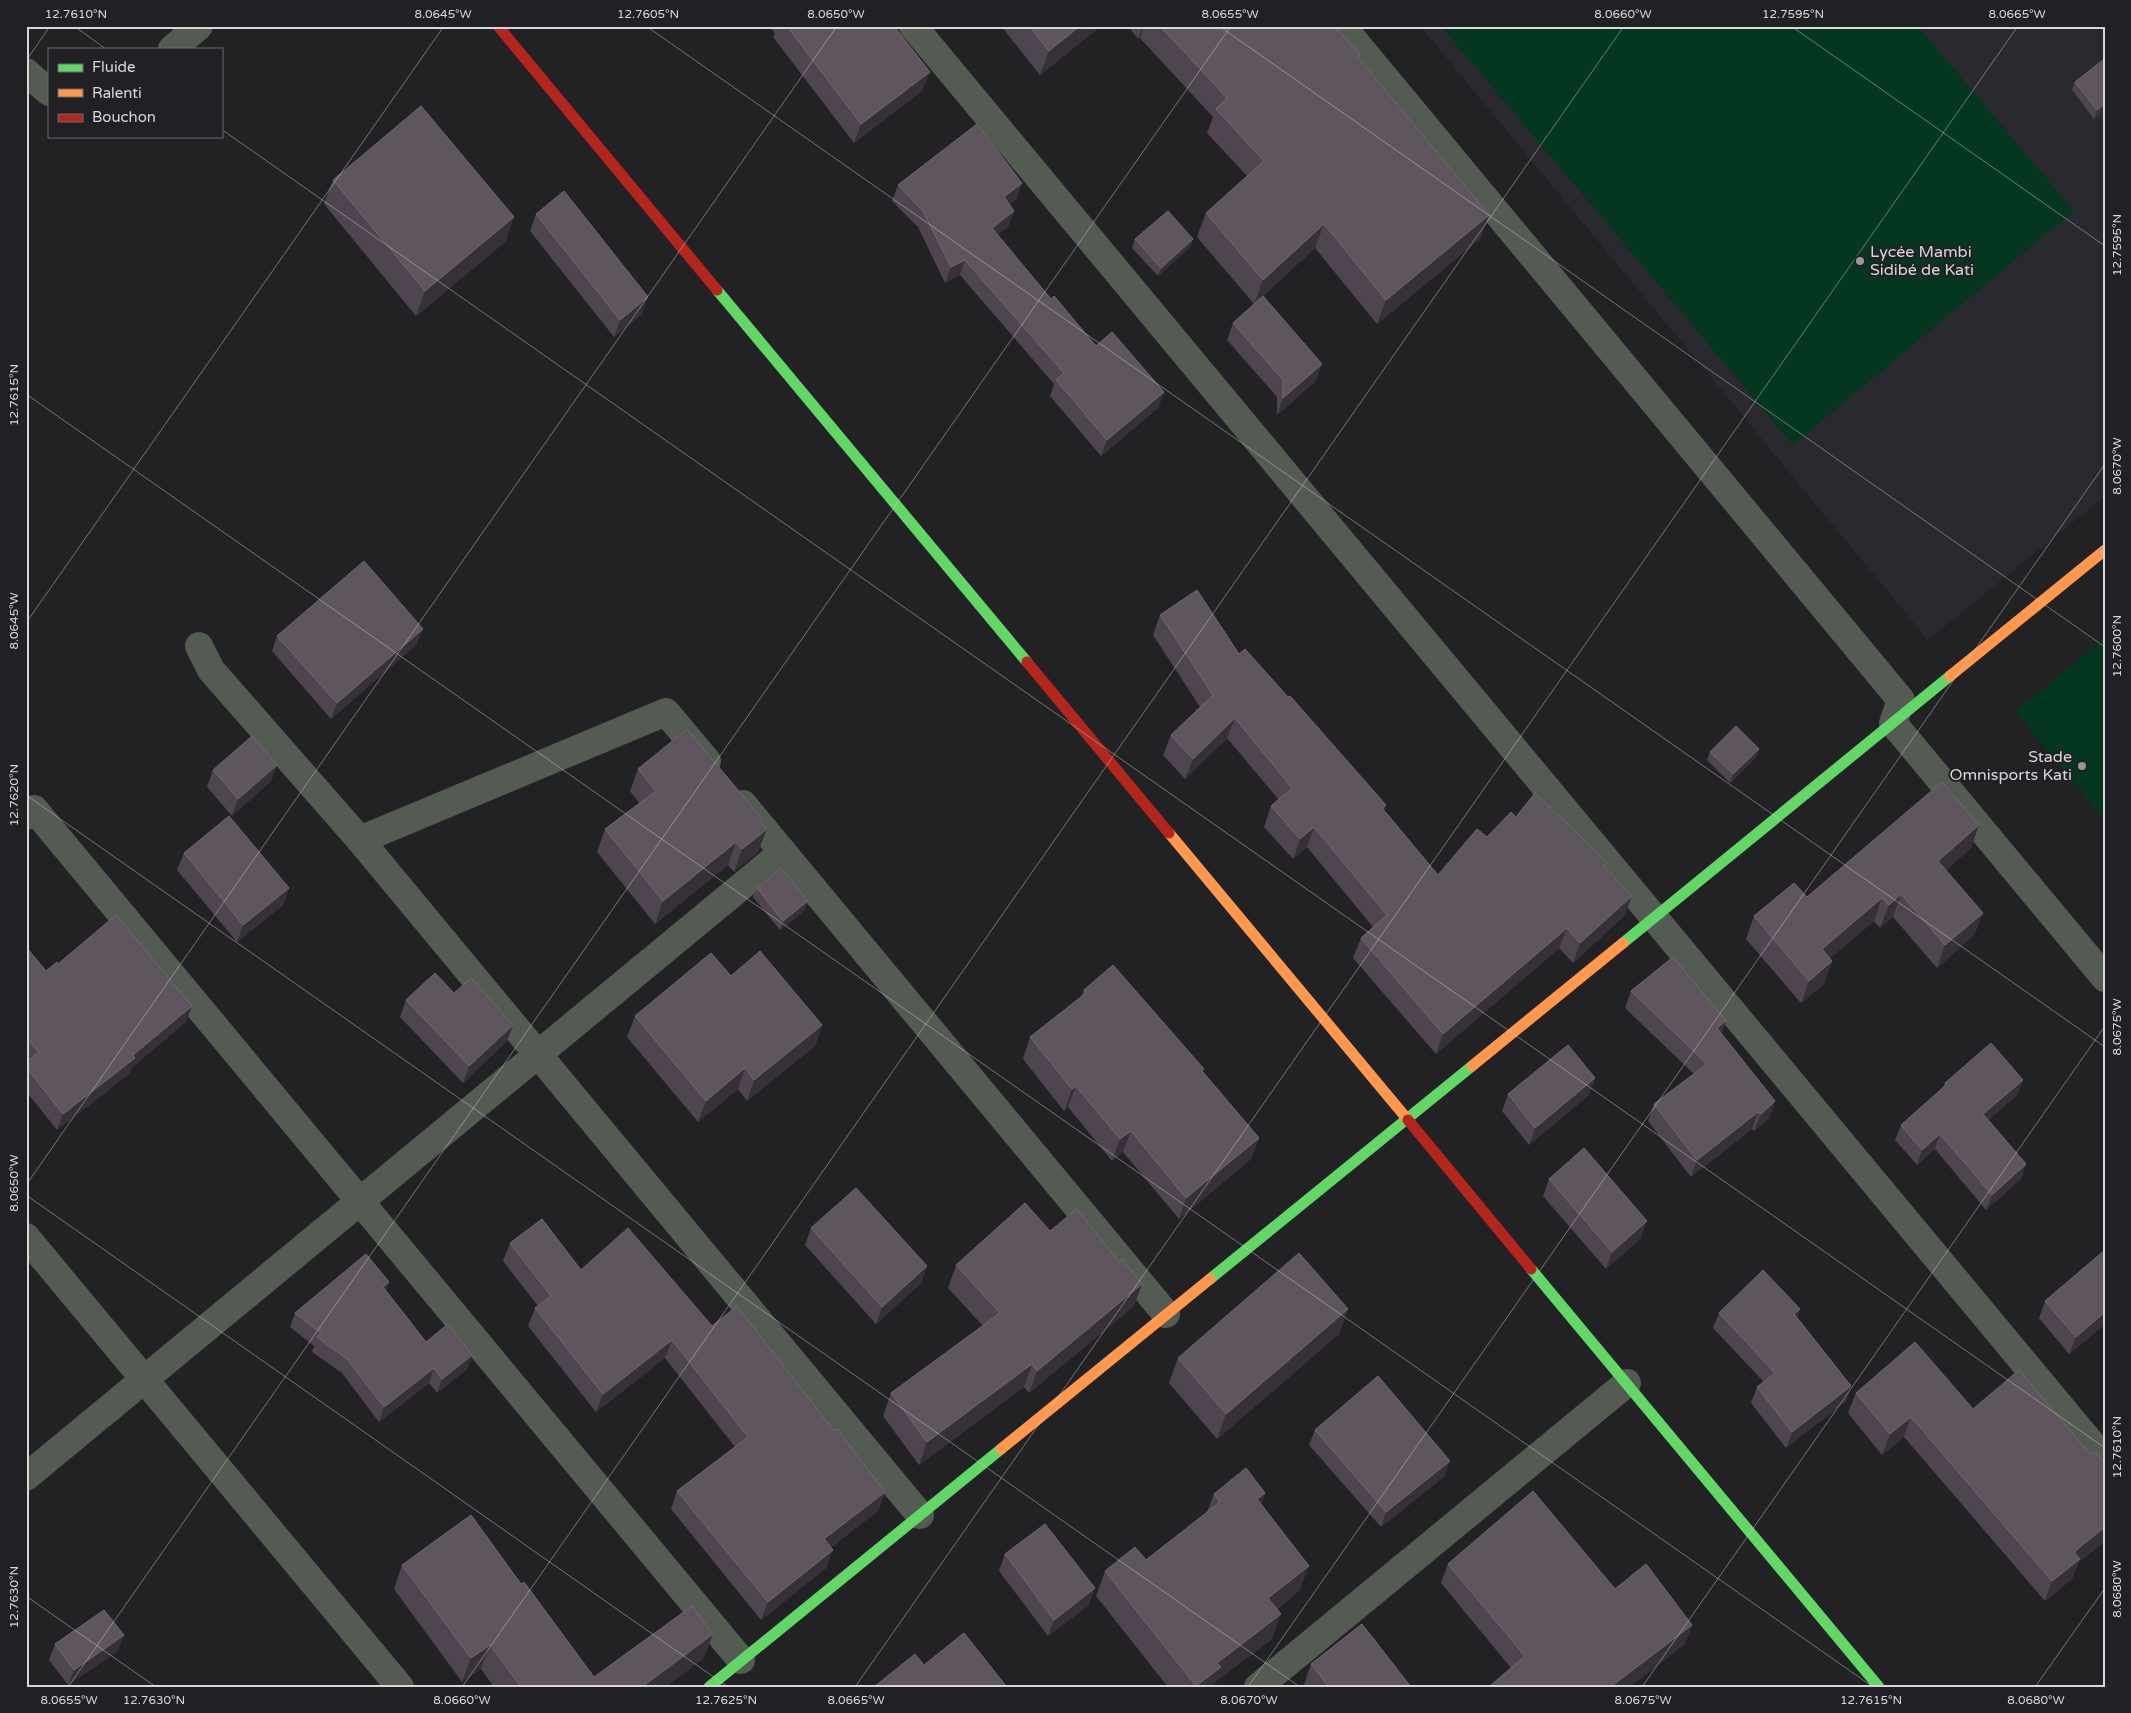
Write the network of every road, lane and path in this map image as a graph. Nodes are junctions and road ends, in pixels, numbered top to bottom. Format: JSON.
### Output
{"nodes":[{"id":1,"x":199,"y":26,"type":"edge"},
{"id":2,"x":498,"y":26,"type":"edge"},
{"id":3,"x":913,"y":26,"type":"edge"},
{"id":4,"x":1342,"y":26,"type":"edge"},
{"id":5,"x":173,"y":48,"type":"edge"},
{"id":6,"x":26,"y":72,"type":"edge"},
{"id":7,"x":48,"y":91,"type":"edge"},
{"id":8,"x":2105,"y":550,"type":"edge"},
{"id":9,"x":199,"y":646,"type":"dead end"},
{"id":10,"x":1893,"y":723,"type":"junction"},
{"id":11,"x":26,"y":816,"type":"edge"},
{"id":12,"x":360,"y":840,"type":"junction"},
{"id":13,"x":783,"y":852,"type":"junction"},
{"id":14,"x":1654,"y":917,"type":"junction"},
{"id":15,"x":2105,"y":978,"type":"edge"},
{"id":16,"x":538,"y":1054,"type":"junction"},
{"id":17,"x":1406,"y":1119,"type":"junction"},
{"id":18,"x":360,"y":1201,"type":"junction"},
{"id":19,"x":26,"y":1237,"type":"edge"},
{"id":20,"x":1166,"y":1314,"type":"junction"},
{"id":21,"x":144,"y":1379,"type":"junction"},
{"id":22,"x":1626,"y":1383,"type":"junction"},
{"id":23,"x":2105,"y":1460,"type":"edge"},
{"id":24,"x":26,"y":1477,"type":"edge"},
{"id":25,"x":920,"y":1514,"type":"junction"},
{"id":26,"x":742,"y":1660,"type":"junction"},
{"id":27,"x":400,"y":1687,"type":"edge"},
{"id":28,"x":709,"y":1687,"type":"edge"},
{"id":29,"x":1258,"y":1687,"type":"edge"},
{"id":30,"x":1879,"y":1687,"type":"edge"}],
"edges":[{"from":1,"to":5,"type":"street"},
{"from":2,"to":17,"type":"street"},
{"from":3,"to":14,"type":"street"},
{"from":4,"to":10,"type":"street"},
{"from":6,"to":7,"type":"street"},
{"from":8,"to":10,"type":"street"},
{"from":9,"to":12,"type":"street"},
{"from":10,"to":14,"type":"street"},
{"from":10,"to":15,"type":"street"},
{"from":11,"to":18,"type":"street"},
{"from":12,"to":13,"type":"street"},
{"from":12,"to":16,"type":"street"},
{"from":13,"to":16,"type":"street"},
{"from":13,"to":20,"type":"street"},
{"from":14,"to":17,"type":"street"},
{"from":14,"to":23,"type":"street"},
{"from":16,"to":18,"type":"street"},
{"from":16,"to":25,"type":"street"},
{"from":17,"to":20,"type":"street"},
{"from":17,"to":22,"type":"street"},
{"from":18,"to":21,"type":"street"},
{"from":18,"to":26,"type":"street"},
{"from":19,"to":21,"type":"street"},
{"from":20,"to":25,"type":"street"},
{"from":21,"to":24,"type":"street"},
{"from":21,"to":27,"type":"street"},
{"from":22,"to":29,"type":"street"},
{"from":22,"to":30,"type":"street"},
{"from":25,"to":26,"type":"street"},
{"from":26,"to":28,"type":"street"}]}
